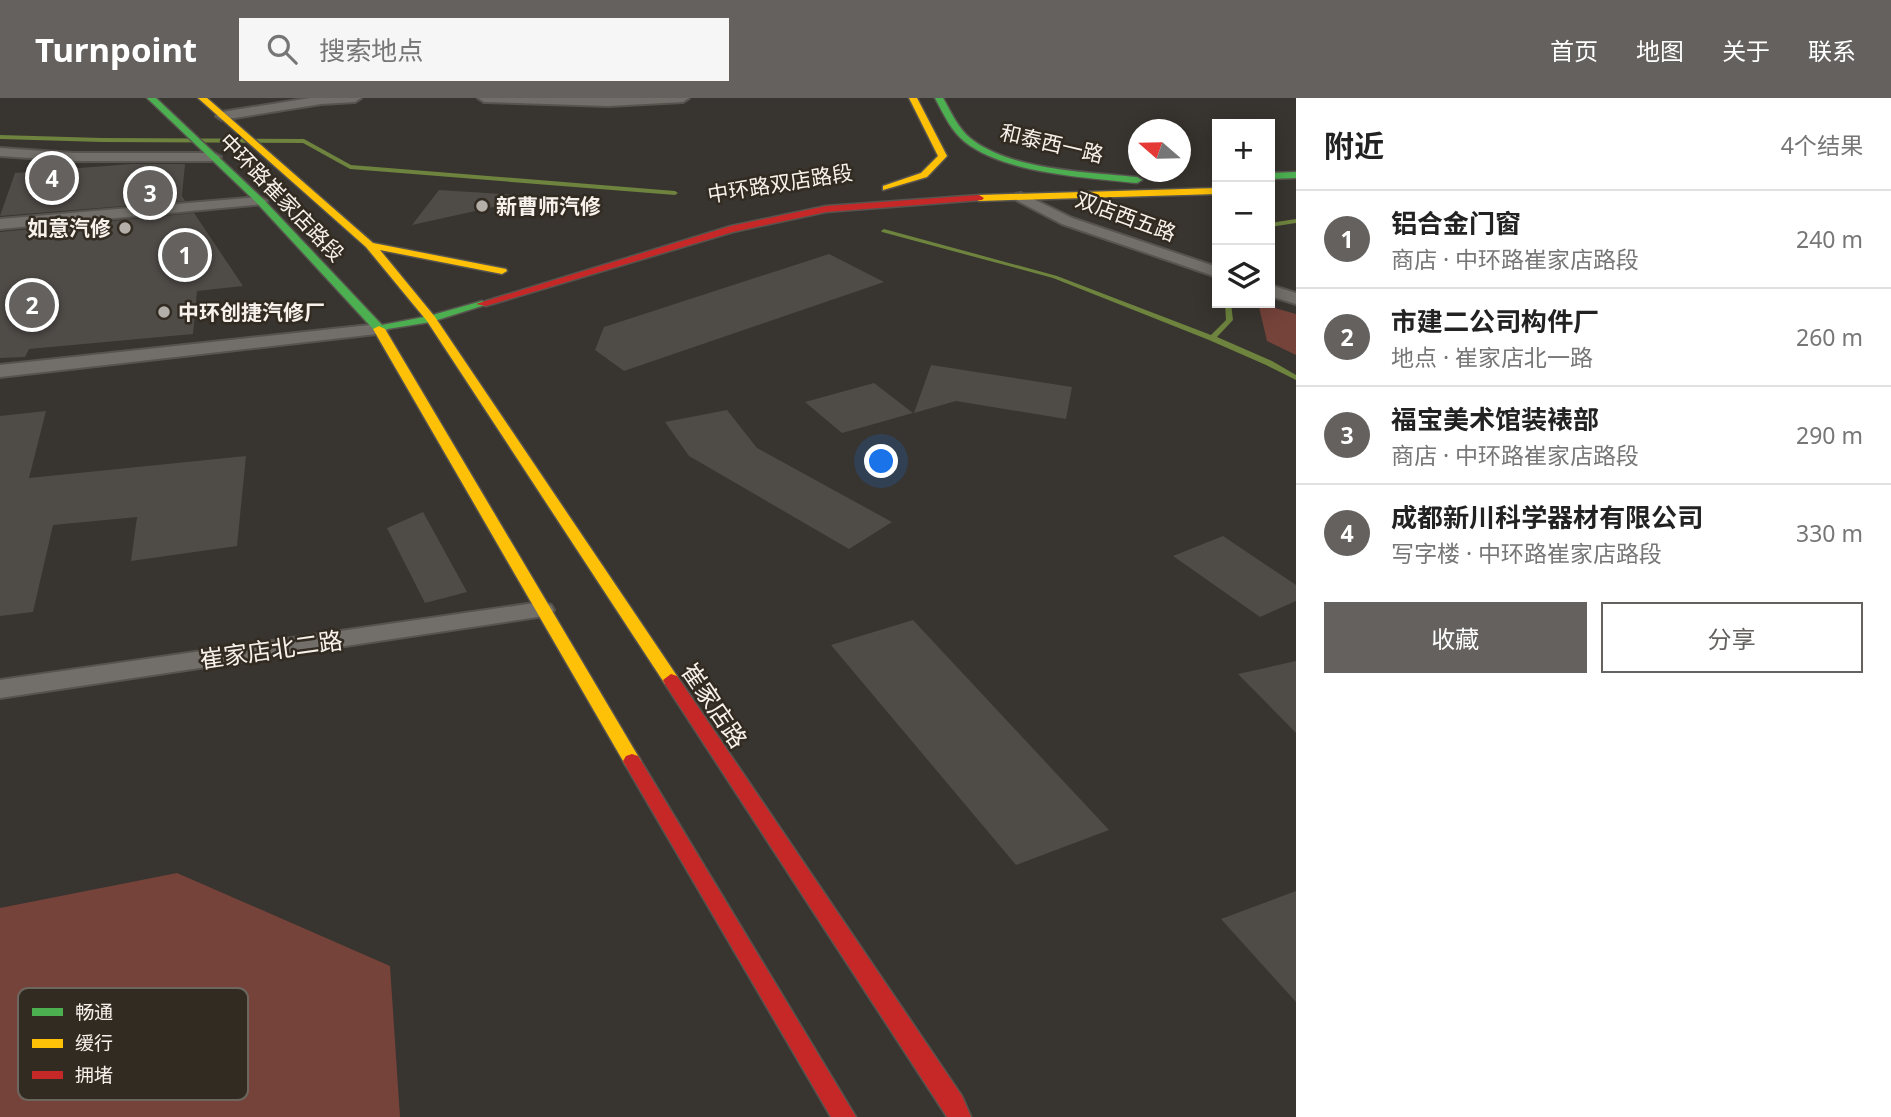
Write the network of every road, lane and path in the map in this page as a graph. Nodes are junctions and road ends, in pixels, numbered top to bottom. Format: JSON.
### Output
{"nodes":[{"id":1,"x":151,"y":98,"type":"edge"},
{"id":2,"x":202,"y":98,"type":"edge"},
{"id":3,"x":355,"y":98,"type":"edge"},
{"id":4,"x":484,"y":98,"type":"edge"},
{"id":5,"x":683,"y":98,"type":"edge"},
{"id":6,"x":913,"y":98,"type":"edge"},
{"id":7,"x":940,"y":98,"type":"edge"},
{"id":8,"x":222,"y":116,"type":"junction"},
{"id":9,"x":0,"y":152,"type":"edge"},
{"id":10,"x":212,"y":155,"type":"junction"},
{"id":11,"x":1296,"y":175,"type":"edge"},
{"id":12,"x":1275,"y":176,"type":"edge"},
{"id":13,"x":1212,"y":177,"type":"edge"},
{"id":14,"x":1191,"y":178,"type":"edge"},
{"id":15,"x":1128,"y":179,"type":"edge"},
{"id":16,"x":1128,"y":180,"type":"edge"},
{"id":17,"x":887,"y":187,"type":"junction"},
{"id":18,"x":1296,"y":188,"type":"edge"},
{"id":19,"x":1275,"y":189,"type":"edge"},
{"id":20,"x":1212,"y":191,"type":"edge"},
{"id":21,"x":1021,"y":197,"type":"junction"},
{"id":22,"x":795,"y":198,"type":"dead end"},
{"id":23,"x":260,"y":201,"type":"junction"},
{"id":24,"x":0,"y":224,"type":"edge"},
{"id":25,"x":370,"y":245,"type":"junction"},
{"id":26,"x":1212,"y":270,"type":"edge"},
{"id":27,"x":464,"y":281,"type":"dead end"},
{"id":28,"x":1275,"y":291,"type":"edge"},
{"id":29,"x":1296,"y":299,"type":"edge"},
{"id":30,"x":430,"y":319,"type":"junction"},
{"id":31,"x":379,"y":329,"type":"junction"},
{"id":32,"x":0,"y":371,"type":"edge"},
{"id":33,"x":542,"y":610,"type":"junction"},
{"id":34,"x":0,"y":689,"type":"edge"},
{"id":35,"x":844,"y":1117,"type":"edge"},
{"id":36,"x":959,"y":1117,"type":"edge"}],
"edges":[{"from":1,"to":10,"type":"main road","name":"中环路崔家店路段"},
{"from":2,"to":8,"type":"main road","name":"中环路崔家店路段"},
{"from":3,"to":8,"type":"street"},
{"from":4,"to":5,"type":"street"},
{"from":6,"to":17,"type":"main road"},
{"from":7,"to":15,"type":"main road","name":"和泰西一路"},
{"from":8,"to":25,"type":"main road","name":"中环路崔家店路段"},
{"from":9,"to":10,"type":"street"},
{"from":10,"to":23,"type":"main road","name":"中环路崔家店路段"},
{"from":11,"to":12,"type":"main road"},
{"from":13,"to":14,"type":"main road","name":"中环路双店路段"},
{"from":16,"to":17,"type":"main road","name":"中环路双店路段"},
{"from":17,"to":22,"type":"main road","name":"中环路双店路段"},
{"from":18,"to":19,"type":"main road"},
{"from":20,"to":21,"type":"main road","name":"中环路双店路段"},
{"from":21,"to":26,"type":"street","name":"双店西五路"},
{"from":21,"to":30,"type":"main road","name":"中环路双店路段"},
{"from":23,"to":24,"type":"street"},
{"from":23,"to":31,"type":"main road","name":"中环路崔家店路段"},
{"from":25,"to":27,"type":"main road"},
{"from":25,"to":30,"type":"main road","name":"中环路崔家店路段"},
{"from":28,"to":29,"type":"street"},
{"from":30,"to":31,"type":"main road","name":"中环路双店路段"},
{"from":30,"to":36,"type":"main road","name":"崔家店路"},
{"from":31,"to":32,"type":"street"},
{"from":31,"to":33,"type":"main road"},
{"from":33,"to":34,"type":"street","name":"崔家店北二路"},
{"from":33,"to":35,"type":"main road"}]}
